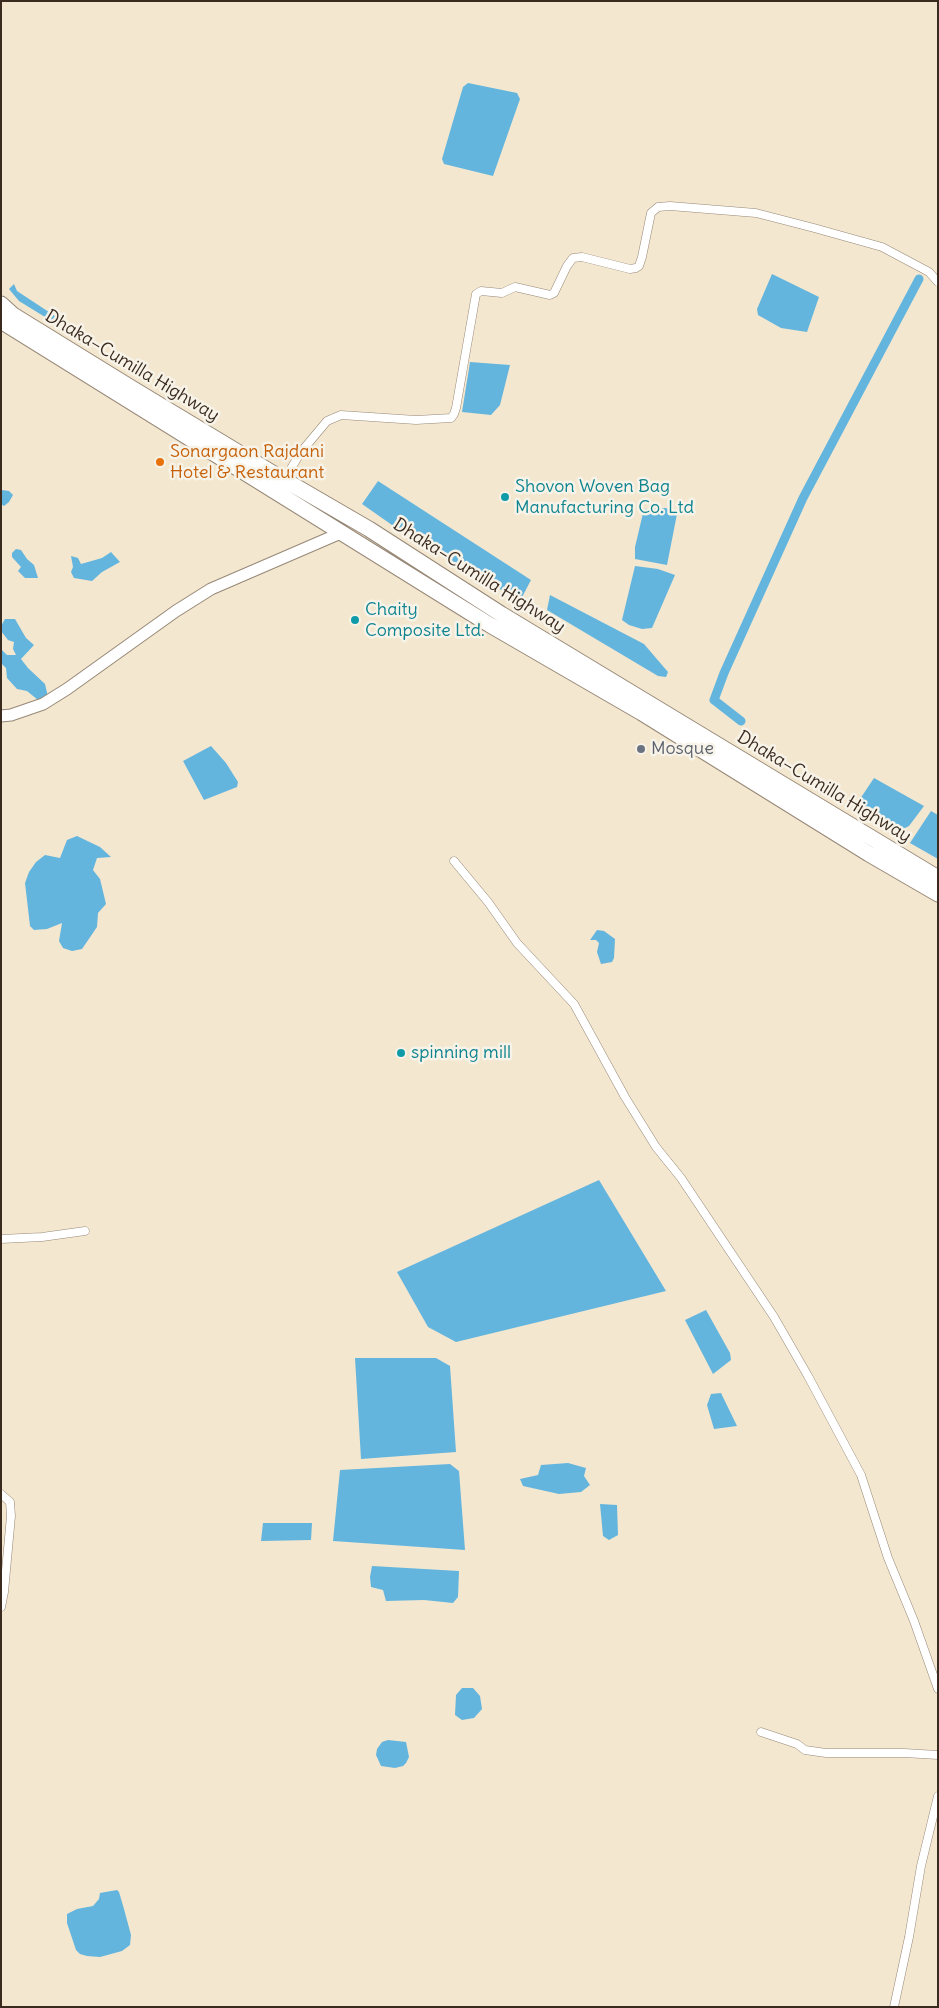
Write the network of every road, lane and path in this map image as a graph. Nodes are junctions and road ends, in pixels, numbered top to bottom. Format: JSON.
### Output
{"nodes":[{"id":1,"x":938,"y":282,"type":"edge"},
{"id":2,"x":1,"y":304,"type":"edge"},
{"id":3,"x":1,"y":321,"type":"edge"},
{"id":4,"x":284,"y":480,"type":"junction"},
{"id":5,"x":343,"y":532,"type":"junction"},
{"id":6,"x":1,"y":716,"type":"edge"},
{"id":7,"x":454,"y":861,"type":"dead end"},
{"id":8,"x":938,"y":878,"type":"edge"},
{"id":9,"x":938,"y":894,"type":"edge"},
{"id":10,"x":85,"y":1231,"type":"dead end"},
{"id":11,"x":1,"y":1239,"type":"edge"},
{"id":12,"x":1,"y":1494,"type":"edge"},
{"id":13,"x":1,"y":1606,"type":"edge"},
{"id":14,"x":938,"y":1689,"type":"edge"},
{"id":15,"x":761,"y":1732,"type":"dead end"},
{"id":16,"x":938,"y":1755,"type":"edge"},
{"id":17,"x":938,"y":1796,"type":"edge"},
{"id":18,"x":894,"y":2007,"type":"edge"}],
"edges":[{"from":1,"to":4,"type":"street"},
{"from":2,"to":4,"type":"highway","name":"Dhaka–Cumilla Highway"},
{"from":3,"to":5,"type":"highway","name":"Dhaka–Cumilla Highway"},
{"from":4,"to":8,"type":"highway","name":"Dhaka–Cumilla Highway"},
{"from":5,"to":6,"type":"street"},
{"from":5,"to":9,"type":"highway","name":"Dhaka–Cumilla Highway"},
{"from":7,"to":14,"type":"street"},
{"from":10,"to":11,"type":"street"},
{"from":12,"to":13,"type":"street"},
{"from":15,"to":16,"type":"street"},
{"from":17,"to":18,"type":"street"}]}
